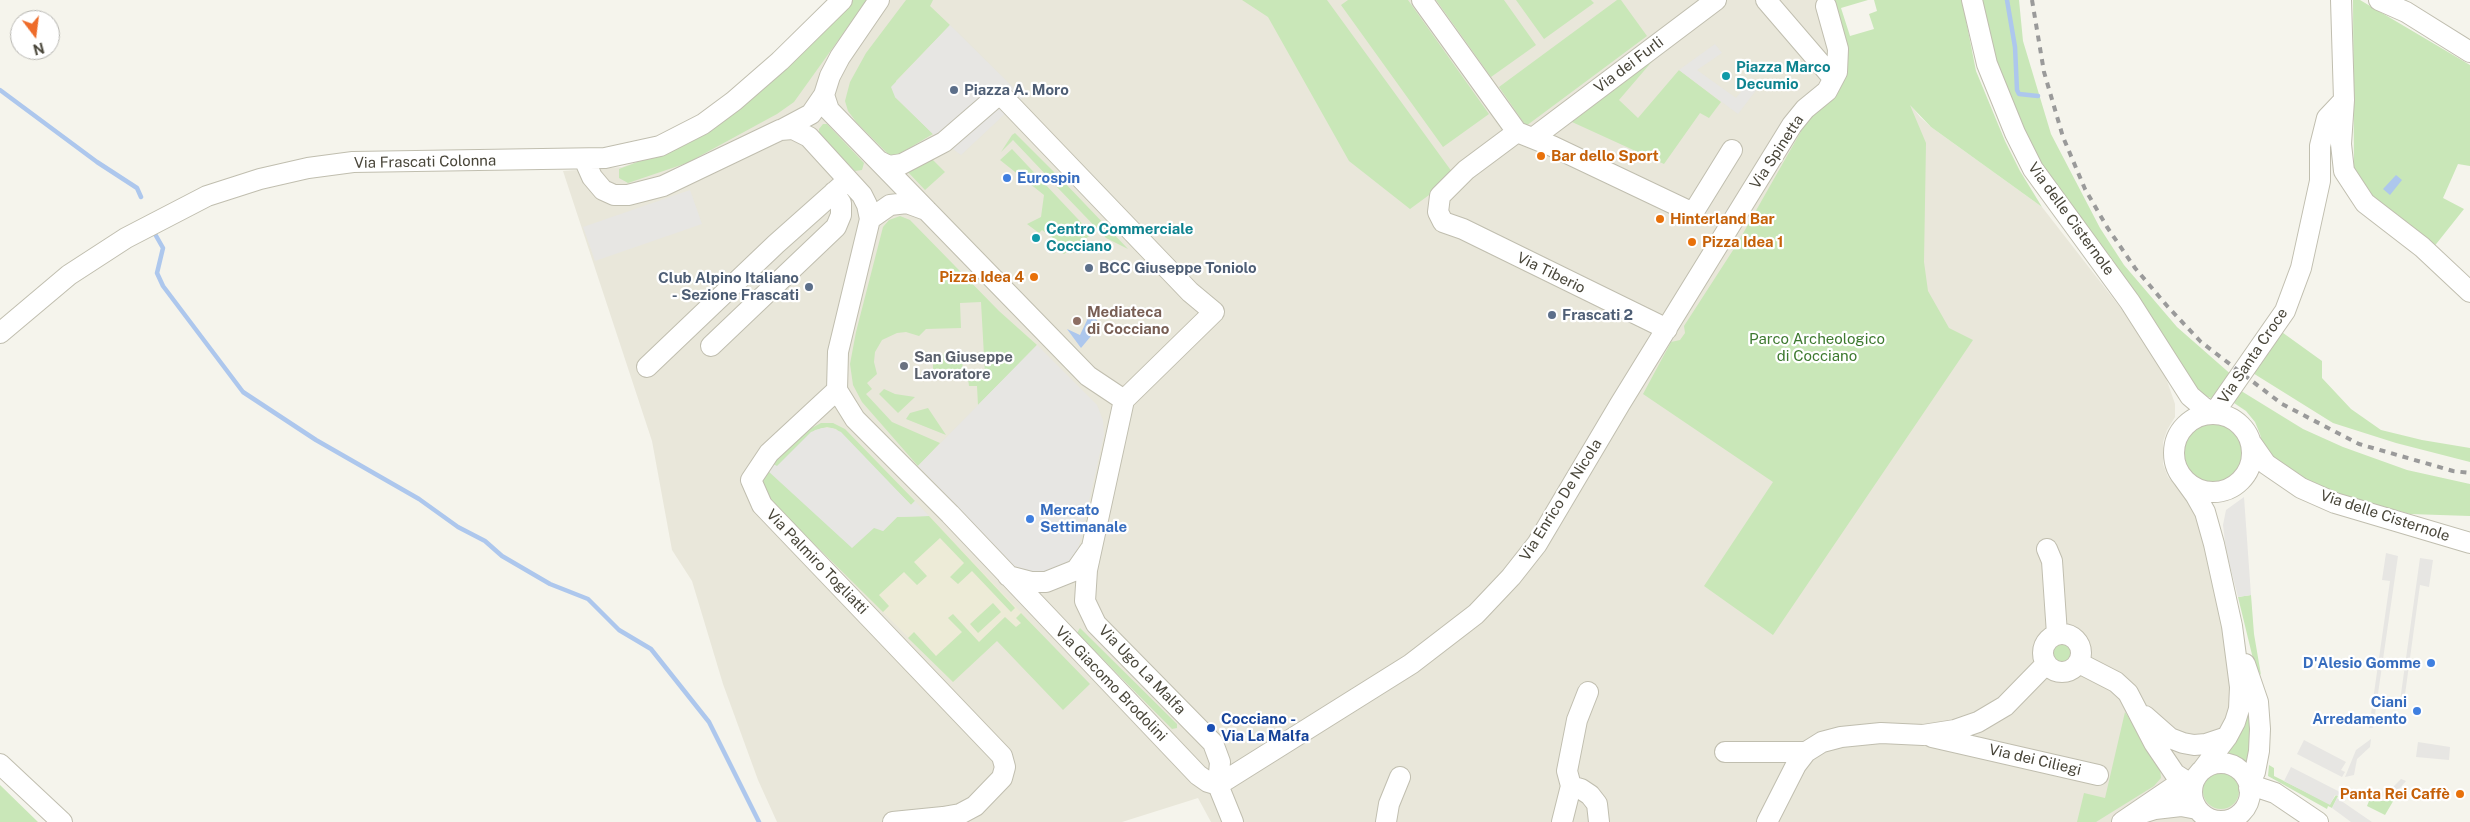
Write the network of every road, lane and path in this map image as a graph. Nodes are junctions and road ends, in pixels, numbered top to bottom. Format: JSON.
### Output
{"nodes":[{"id":1,"x":842,"y":0,"type":"edge"},
{"id":2,"x":879,"y":0,"type":"edge"},
{"id":3,"x":1422,"y":0,"type":"edge"},
{"id":4,"x":1766,"y":0,"type":"edge"},
{"id":5,"x":1972,"y":0,"type":"edge"},
{"id":6,"x":2341,"y":0,"type":"edge"},
{"id":7,"x":2379,"y":0,"type":"edge"},
{"id":8,"x":1707,"y":3,"type":"edge"},
{"id":9,"x":1826,"y":6,"type":"dead end"},
{"id":10,"x":2470,"y":52,"type":"edge"},
{"id":11,"x":1833,"y":78,"type":"junction"},
{"id":12,"x":824,"y":95,"type":"junction"},
{"id":13,"x":2344,"y":100,"type":"junction"},
{"id":14,"x":780,"y":130,"type":"junction"},
{"id":15,"x":1535,"y":136,"type":"junction"},
{"id":16,"x":1732,"y":150,"type":"dead end"},
{"id":17,"x":584,"y":159,"type":"junction"},
{"id":18,"x":879,"y":161,"type":"junction"},
{"id":19,"x":841,"y":186,"type":"junction"},
{"id":20,"x":1440,"y":198,"type":"joint"},
{"id":21,"x":926,"y":210,"type":"junction"},
{"id":22,"x":869,"y":212,"type":"junction"},
{"id":23,"x":1720,"y":244,"type":"joint"},
{"id":24,"x":2470,"y":292,"type":"edge"},
{"id":25,"x":1667,"y":329,"type":"junction"},
{"id":26,"x":0,"y":333,"type":"edge"},
{"id":27,"x":711,"y":346,"type":"dead end"},
{"id":28,"x":648,"y":367,"type":"dead end"},
{"id":29,"x":2174,"y":371,"type":"junction"},
{"id":30,"x":837,"y":390,"type":"junction"},
{"id":31,"x":1124,"y":400,"type":"junction"},
{"id":32,"x":2214,"y":413,"type":"junction"},
{"id":33,"x":2176,"y":440,"type":"junction"},
{"id":34,"x":2252,"y":444,"type":"junction"},
{"id":35,"x":2183,"y":478,"type":"junction"},
{"id":36,"x":2234,"y":486,"type":"junction"},
{"id":37,"x":2301,"y":488,"type":"junction"},
{"id":38,"x":2470,"y":543,"type":"edge"},
{"id":39,"x":2214,"y":544,"type":"junction"},
{"id":40,"x":1092,"y":546,"type":"junction"},
{"id":41,"x":2047,"y":549,"type":"dead end"},
{"id":42,"x":1008,"y":576,"type":"junction"},
{"id":43,"x":2232,"y":626,"type":"junction"},
{"id":44,"x":2057,"y":634,"type":"junction"},
{"id":45,"x":2078,"y":663,"type":"junction"},
{"id":46,"x":2046,"y":664,"type":"junction"},
{"id":47,"x":1588,"y":692,"type":"dead end"},
{"id":48,"x":2135,"y":705,"type":"junction"},
{"id":49,"x":1923,"y":735,"type":"junction"},
{"id":50,"x":2227,"y":737,"type":"junction"},
{"id":51,"x":1725,"y":752,"type":"dead end"},
{"id":52,"x":1806,"y":752,"type":"junction"},
{"id":53,"x":0,"y":764,"type":"edge"},
{"id":54,"x":2098,"y":774,"type":"dead end"},
{"id":55,"x":1400,"y":777,"type":"dead end"},
{"id":56,"x":2195,"y":780,"type":"junction"},
{"id":57,"x":1218,"y":785,"type":"junction"},
{"id":58,"x":1571,"y":786,"type":"junction"},
{"id":59,"x":2249,"y":786,"type":"junction"},
{"id":60,"x":2203,"y":816,"type":"edge"},
{"id":61,"x":2237,"y":819,"type":"edge"},
{"id":62,"x":2124,"y":821,"type":"edge"},
{"id":63,"x":62,"y":822,"type":"edge"},
{"id":64,"x":893,"y":822,"type":"edge"},
{"id":65,"x":1233,"y":822,"type":"edge"},
{"id":66,"x":1386,"y":822,"type":"edge"},
{"id":67,"x":1562,"y":822,"type":"edge"},
{"id":68,"x":1599,"y":822,"type":"edge"},
{"id":69,"x":1767,"y":822,"type":"edge"},
{"id":70,"x":2318,"y":822,"type":"edge"}],
"edges":[{"from":1,"to":17,"type":"street","name":"Via Frascati Colonna"},
{"from":2,"to":12,"type":"street"},
{"from":3,"to":15,"type":"street"},
{"from":4,"to":11,"type":"street"},
{"from":5,"to":29,"type":"street","name":"Via delle Cisternole"},
{"from":6,"to":13,"type":"street"},
{"from":7,"to":10,"type":"street"},
{"from":8,"to":15,"type":"street","name":"Via dei Furli"},
{"from":9,"to":11,"type":"street","name":"Via Spinetta"},
{"from":11,"to":23,"type":"street","name":"Via Spinetta"},
{"from":12,"to":14,"type":"street"},
{"from":12,"to":18,"type":"street"},
{"from":13,"to":24,"type":"street"},
{"from":13,"to":32,"type":"street","name":"Via Santa Croce"},
{"from":14,"to":17,"type":"street"},
{"from":14,"to":19,"type":"street"},
{"from":15,"to":16,"type":"street"},
{"from":15,"to":20,"type":"street","name":"Via dei Furli"},
{"from":17,"to":26,"type":"street","name":"Via Frascati Colonna"},
{"from":18,"to":21,"type":"street"},
{"from":18,"to":31,"type":"street"},
{"from":19,"to":22,"type":"street"},
{"from":19,"to":27,"type":"street"},
{"from":19,"to":28,"type":"street"},
{"from":20,"to":25,"type":"street","name":"Via Tiberio"},
{"from":21,"to":22,"type":"street"},
{"from":21,"to":31,"type":"street"},
{"from":22,"to":30,"type":"street"},
{"from":23,"to":25,"type":"street","name":"Via Enrico De Nicola"},
{"from":25,"to":57,"type":"street","name":"Via Enrico De Nicola"},
{"from":29,"to":32,"type":"street","name":"Via delle Cisternole"},
{"from":29,"to":33,"type":"street","name":"Via delle Cisternole"},
{"from":30,"to":42,"type":"street","name":"Via Giacomo Brodolini"},
{"from":30,"to":64,"type":"street","name":"Via Palmiro Togliatti"},
{"from":31,"to":40,"type":"street","name":"Via Ugo La Malfa"},
{"from":32,"to":33,"type":"street"},
{"from":32,"to":34,"type":"street"},
{"from":33,"to":35,"type":"street"},
{"from":34,"to":36,"type":"street"},
{"from":34,"to":37,"type":"street","name":"Via delle Cisternole"},
{"from":35,"to":36,"type":"street"},
{"from":35,"to":39,"type":"street"},
{"from":36,"to":37,"type":"street","name":"Via delle Cisternole"},
{"from":36,"to":39,"type":"street"},
{"from":37,"to":38,"type":"street","name":"Via delle Cisternole"},
{"from":39,"to":43,"type":"street"},
{"from":40,"to":42,"type":"street"},
{"from":40,"to":57,"type":"street","name":"Via Ugo La Malfa"},
{"from":41,"to":44,"type":"street"},
{"from":42,"to":57,"type":"street","name":"Via Giacomo Brodolini"},
{"from":43,"to":50,"type":"street"},
{"from":43,"to":59,"type":"street"},
{"from":44,"to":45,"type":"street"},
{"from":44,"to":46,"type":"street"},
{"from":45,"to":46,"type":"street"},
{"from":45,"to":48,"type":"street"},
{"from":46,"to":49,"type":"street"},
{"from":47,"to":58,"type":"street"},
{"from":48,"to":50,"type":"street"},
{"from":48,"to":56,"type":"street"},
{"from":49,"to":52,"type":"street"},
{"from":49,"to":54,"type":"street","name":"Via dei Ciliegi"},
{"from":50,"to":56,"type":"street"},
{"from":51,"to":52,"type":"street"},
{"from":52,"to":69,"type":"street"},
{"from":53,"to":63,"type":"street"},
{"from":55,"to":66,"type":"street"},
{"from":56,"to":59,"type":"street"},
{"from":56,"to":60,"type":"street"},
{"from":56,"to":62,"type":"street"},
{"from":57,"to":65,"type":"street"},
{"from":58,"to":67,"type":"street"},
{"from":58,"to":68,"type":"street"},
{"from":59,"to":61,"type":"street"},
{"from":59,"to":70,"type":"street"},
{"from":60,"to":61,"type":"street"},
{"from":60,"to":62,"type":"street"}]}
